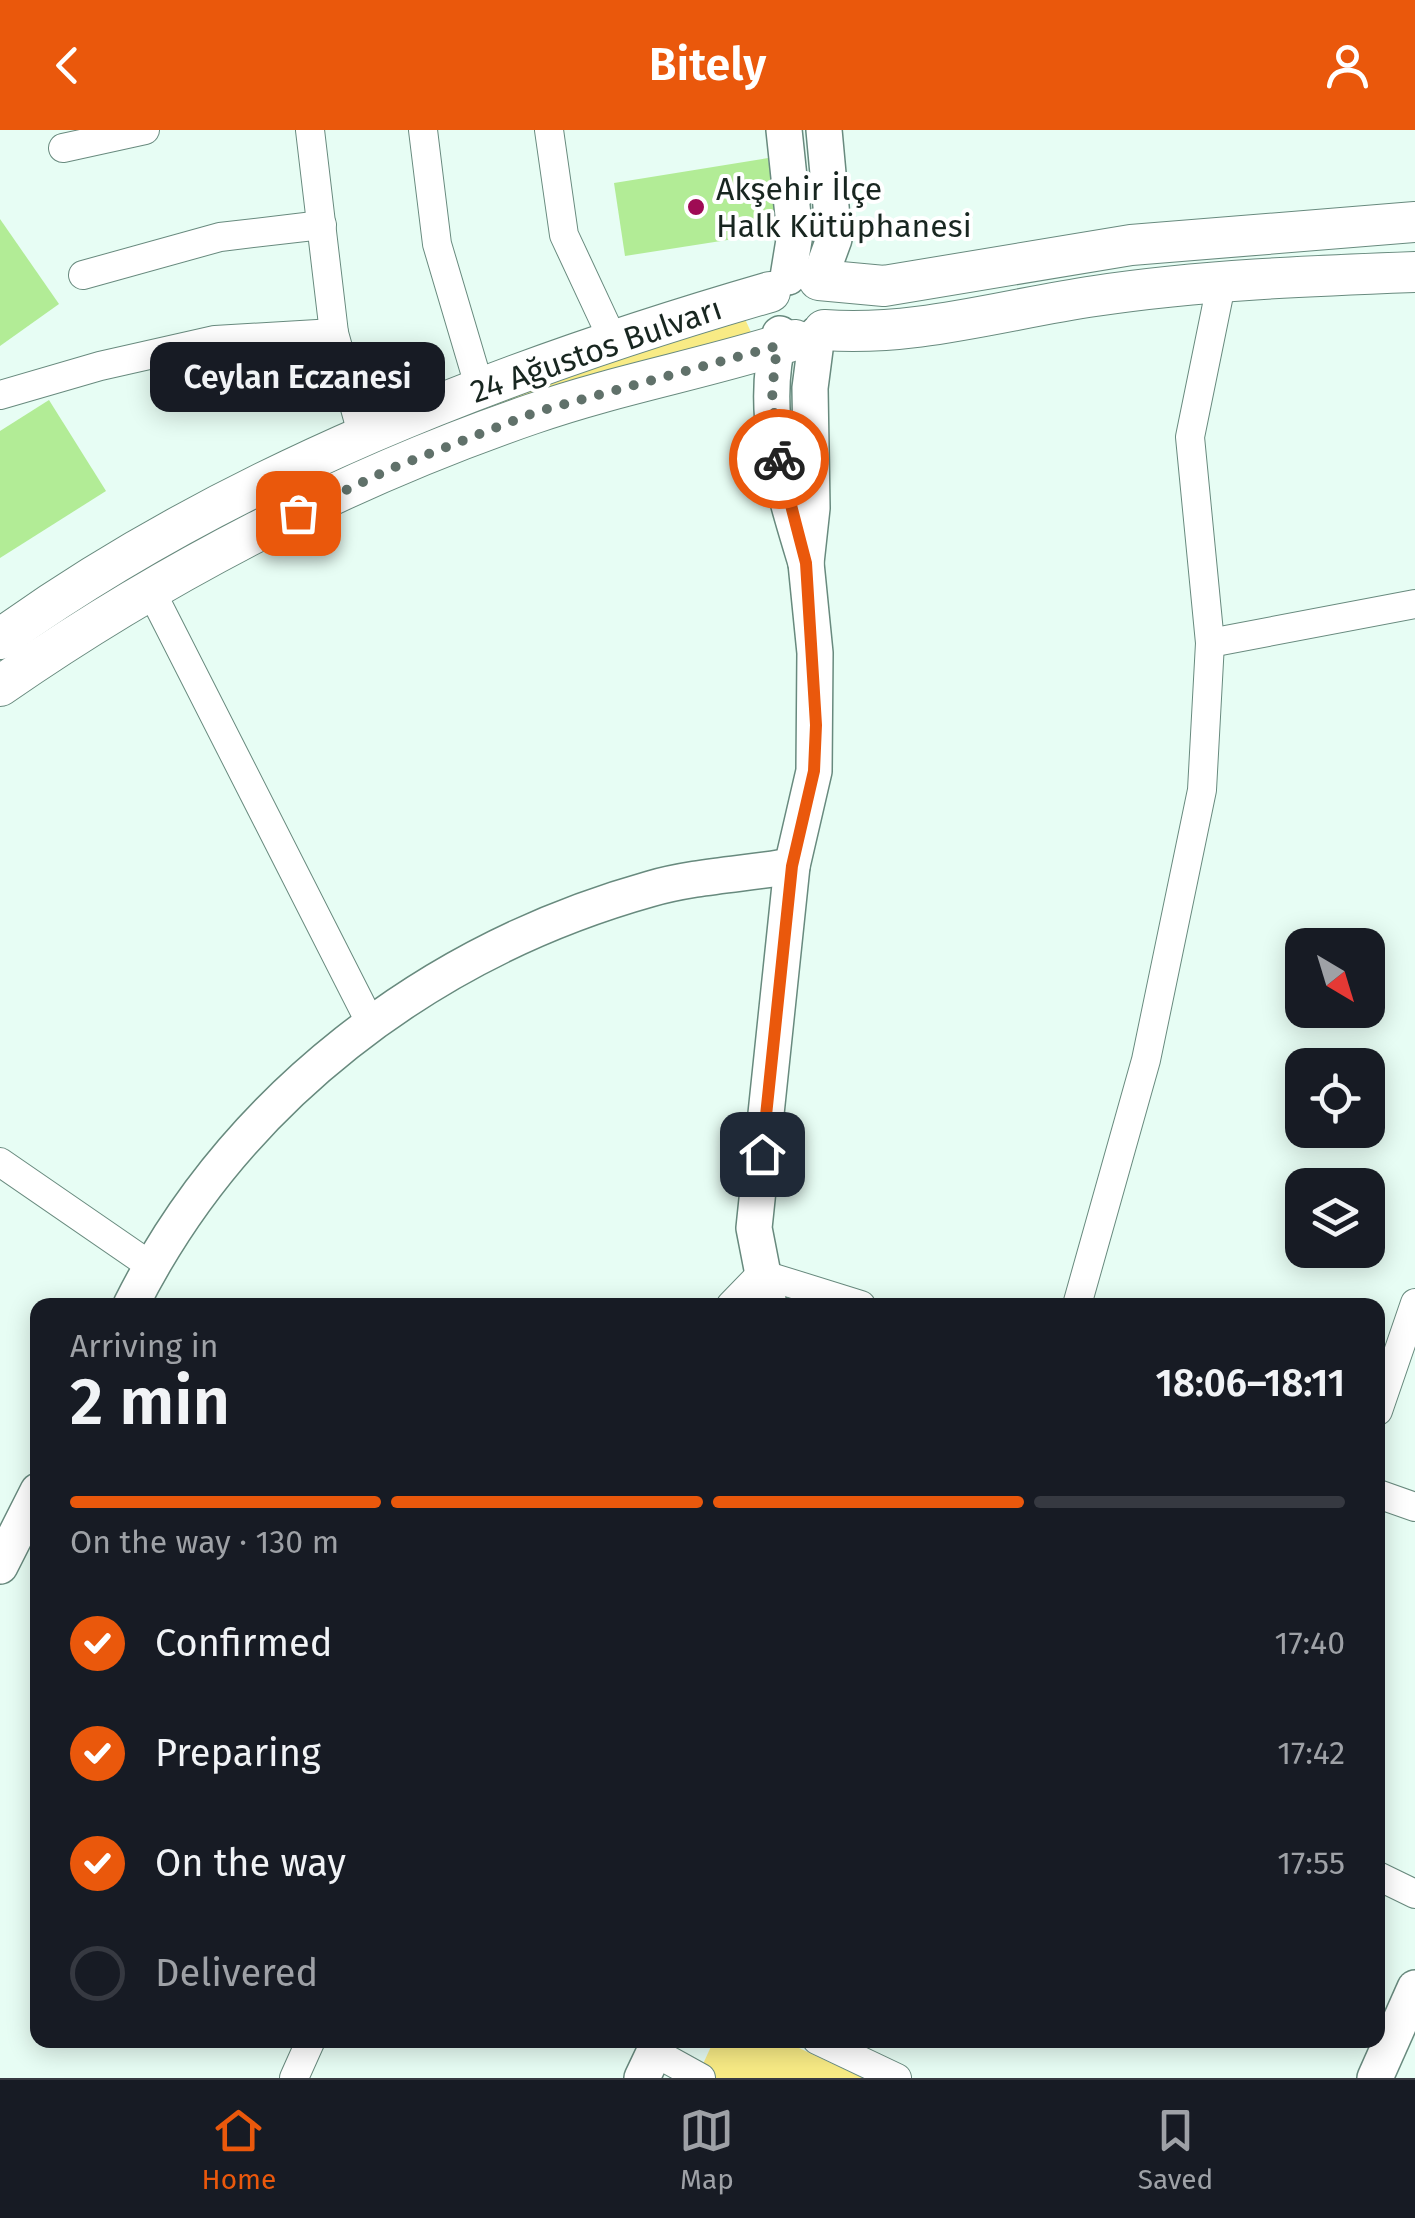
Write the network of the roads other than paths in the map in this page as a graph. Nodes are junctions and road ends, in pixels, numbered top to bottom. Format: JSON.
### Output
{"nodes":[{"id":1,"x":145,"y":130,"type":"edge"},
{"id":2,"x":310,"y":130,"type":"edge"},
{"id":3,"x":423,"y":130,"type":"edge"},
{"id":4,"x":549,"y":130,"type":"edge"},
{"id":5,"x":784,"y":130,"type":"edge"},
{"id":6,"x":824,"y":130,"type":"edge"},
{"id":7,"x":63,"y":148,"type":"dead end"},
{"id":8,"x":1415,"y":222,"type":"edge"},
{"id":9,"x":322,"y":225,"type":"junction"},
{"id":10,"x":1415,"y":272,"type":"edge"},
{"id":11,"x":83,"y":275,"type":"dead end"},
{"id":12,"x":1222,"y":280,"type":"junction"},
{"id":13,"x":793,"y":283,"type":"junction"},
{"id":14,"x":334,"y":333,"type":"junction"},
{"id":15,"x":799,"y":337,"type":"junction"},
{"id":16,"x":613,"y":340,"type":"junction"},
{"id":17,"x":480,"y":389,"type":"junction"},
{"id":18,"x":0,"y":396,"type":"edge"},
{"id":19,"x":363,"y":438,"type":"junction"},
{"id":20,"x":151,"y":592,"type":"junction"},
{"id":21,"x":1415,"y":604,"type":"edge"},
{"id":22,"x":0,"y":639,"type":"edge"},
{"id":23,"x":1210,"y":643,"type":"junction"},
{"id":24,"x":0,"y":686,"type":"edge"},
{"id":25,"x":792,"y":866,"type":"junction"},
{"id":26,"x":370,"y":1022,"type":"junction"},
{"id":27,"x":0,"y":1162,"type":"edge"},
{"id":28,"x":151,"y":1266,"type":"junction"},
{"id":29,"x":765,"y":1290,"type":"edge"},
{"id":30,"x":135,"y":1298,"type":"edge"},
{"id":31,"x":816,"y":1298,"type":"edge"},
{"id":32,"x":1079,"y":1298,"type":"edge"},
{"id":33,"x":1415,"y":1302,"type":"edge"},
{"id":34,"x":1385,"y":1390,"type":"edge"},
{"id":35,"x":1385,"y":1496,"type":"edge"},
{"id":36,"x":1415,"y":1507,"type":"edge"},
{"id":37,"x":30,"y":1508,"type":"edge"},
{"id":38,"x":0,"y":1566,"type":"edge"},
{"id":39,"x":1385,"y":1879,"type":"edge"},
{"id":40,"x":1415,"y":1894,"type":"edge"},
{"id":41,"x":1415,"y":1988,"type":"edge"},
{"id":42,"x":307,"y":2048,"type":"edge"},
{"id":43,"x":834,"y":2048,"type":"edge"},
{"id":44,"x":652,"y":2057,"type":"edge"},
{"id":45,"x":294,"y":2078,"type":"edge"},
{"id":46,"x":701,"y":2078,"type":"edge"},
{"id":47,"x":897,"y":2078,"type":"edge"},
{"id":48,"x":1375,"y":2078,"type":"edge"}],
"edges":[{"from":1,"to":7,"type":"street"},
{"from":2,"to":9,"type":"street"},
{"from":3,"to":17,"type":"street"},
{"from":4,"to":16,"type":"street"},
{"from":5,"to":13,"type":"street"},
{"from":6,"to":13,"type":"street"},
{"from":8,"to":13,"type":"main road","name":"24 Ağustos Bulvarı"},
{"from":9,"to":11,"type":"street"},
{"from":9,"to":14,"type":"street"},
{"from":10,"to":12,"type":"main road","name":"24 Ağustos Bulvarı"},
{"from":12,"to":15,"type":"main road","name":"24 Ağustos Bulvarı"},
{"from":12,"to":23,"type":"street"},
{"from":13,"to":15,"type":"main road"},
{"from":13,"to":15,"type":"main road"},
{"from":13,"to":16,"type":"main road","name":"24 Ağustos Bulvarı"},
{"from":14,"to":18,"type":"street"},
{"from":14,"to":19,"type":"street"},
{"from":15,"to":20,"type":"main road","name":"24 Ağustos Bulvarı"},
{"from":15,"to":25,"type":"street"},
{"from":16,"to":17,"type":"main road","name":"24 Ağustos Bulvarı"},
{"from":17,"to":19,"type":"main road","name":"24 Ağustos Bulvarı"},
{"from":19,"to":22,"type":"main road","name":"24 Ağustos Bulvarı"},
{"from":20,"to":24,"type":"main road","name":"24 Ağustos Bulvarı"},
{"from":20,"to":26,"type":"street"},
{"from":21,"to":23,"type":"street"},
{"from":23,"to":32,"type":"street"},
{"from":25,"to":26,"type":"street"},
{"from":25,"to":29,"type":"street"},
{"from":26,"to":28,"type":"street"},
{"from":27,"to":28,"type":"street"},
{"from":28,"to":30,"type":"street"},
{"from":29,"to":31,"type":"street"},
{"from":33,"to":34,"type":"street"},
{"from":35,"to":36,"type":"street"},
{"from":37,"to":38,"type":"street"},
{"from":39,"to":40,"type":"street"},
{"from":41,"to":48,"type":"street"},
{"from":42,"to":45,"type":"street"},
{"from":43,"to":47,"type":"street"},
{"from":44,"to":46,"type":"street"}]}
